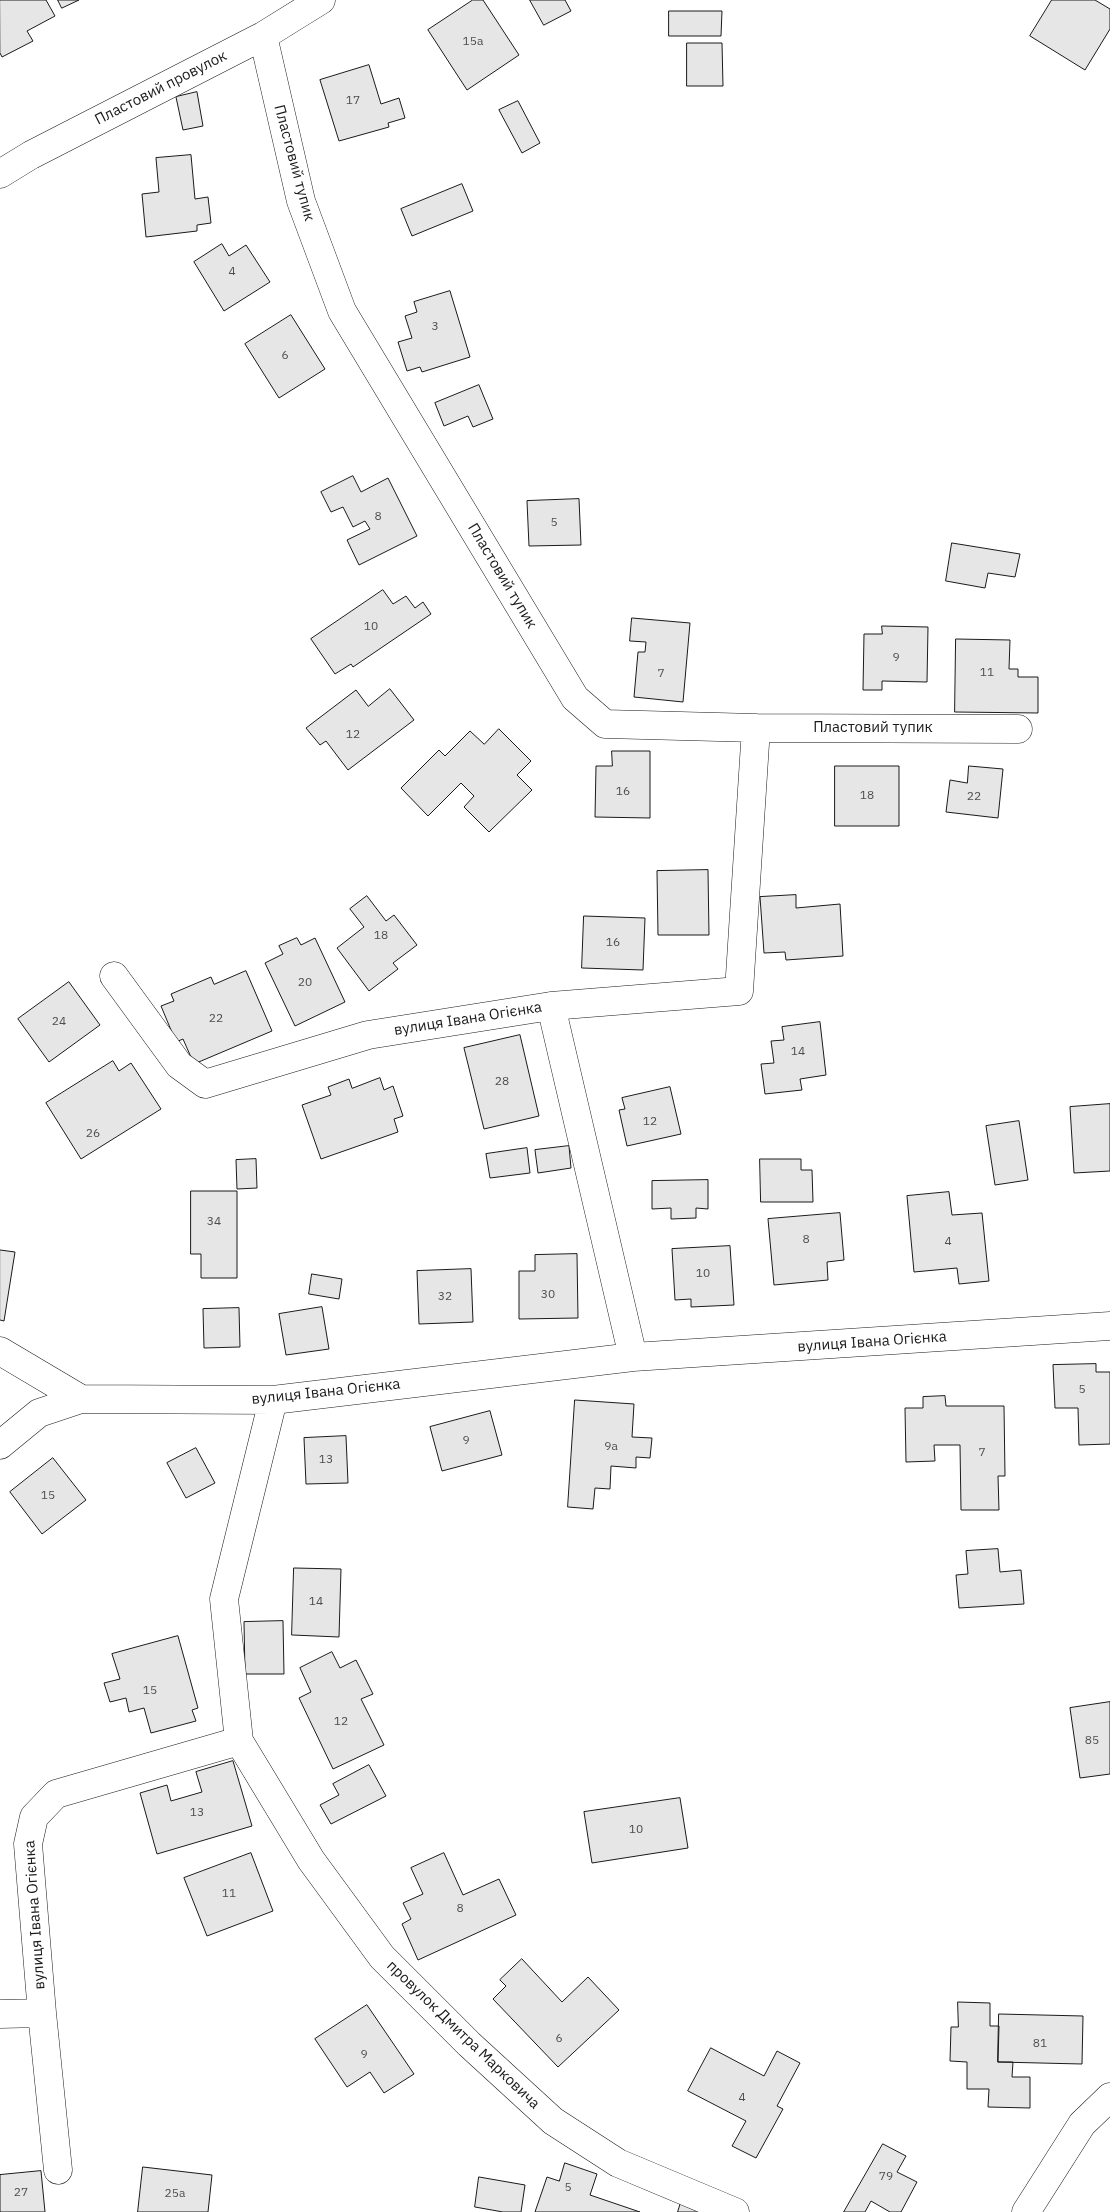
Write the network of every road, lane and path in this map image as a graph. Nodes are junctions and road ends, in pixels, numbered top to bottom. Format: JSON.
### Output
{"nodes":[{"id":1,"x":322,"y":0,"type":"edge"},
{"id":2,"x":263,"y":36,"type":"junction"},
{"id":3,"x":0,"y":174,"type":"edge"},
{"id":4,"x":756,"y":728,"type":"junction"},
{"id":5,"x":1018,"y":729,"type":"dead end"},
{"id":6,"x":114,"y":976,"type":"dead end"},
{"id":7,"x":551,"y":1006,"type":"junction"},
{"id":8,"x":1110,"y":1326,"type":"edge"},
{"id":9,"x":0,"y":1351,"type":"edge"},
{"id":10,"x":634,"y":1357,"type":"junction"},
{"id":11,"x":81,"y":1399,"type":"junction"},
{"id":12,"x":273,"y":1400,"type":"junction"},
{"id":13,"x":0,"y":1444,"type":"edge"},
{"id":14,"x":239,"y":1742,"type":"junction"},
{"id":15,"x":42,"y":2013,"type":"junction"},
{"id":16,"x":0,"y":2014,"type":"edge"},
{"id":17,"x":1110,"y":2097,"type":"edge"},
{"id":18,"x":58,"y":2170,"type":"dead end"},
{"id":19,"x":735,"y":2212,"type":"edge"},
{"id":20,"x":1026,"y":2212,"type":"edge"}],
"edges":[{"from":1,"to":2,"type":"street","name":"Пластовий провулок"},
{"from":2,"to":3,"type":"street","name":"Пластовий провулок"},
{"from":2,"to":4,"type":"street","name":"Пластовий тупик"},
{"from":4,"to":5,"type":"street","name":"Пластовий тупик"},
{"from":4,"to":7,"type":"street","name":"вулиця Івана Огієнка"},
{"from":6,"to":7,"type":"street","name":"вулиця Івана Огієнка"},
{"from":7,"to":10,"type":"street","name":"вулиця Івана Огієнка"},
{"from":8,"to":10,"type":"street","name":"вулиця Івана Огієнка"},
{"from":9,"to":11,"type":"street"},
{"from":10,"to":12,"type":"street","name":"вулиця Івана Огієнка"},
{"from":11,"to":12,"type":"street","name":"вулиця Івана Огієнка"},
{"from":11,"to":13,"type":"street","name":"вулиця Івана Огієнка"},
{"from":12,"to":14,"type":"street","name":"провулок Дмитра Марковича"},
{"from":14,"to":15,"type":"street","name":"вулиця Івана Огієнка"},
{"from":14,"to":19,"type":"street","name":"провулок Дмитра Марковича"},
{"from":15,"to":16,"type":"street"},
{"from":15,"to":18,"type":"street","name":"вулиця Івана Огієнка"},
{"from":17,"to":20,"type":"street"}]}
